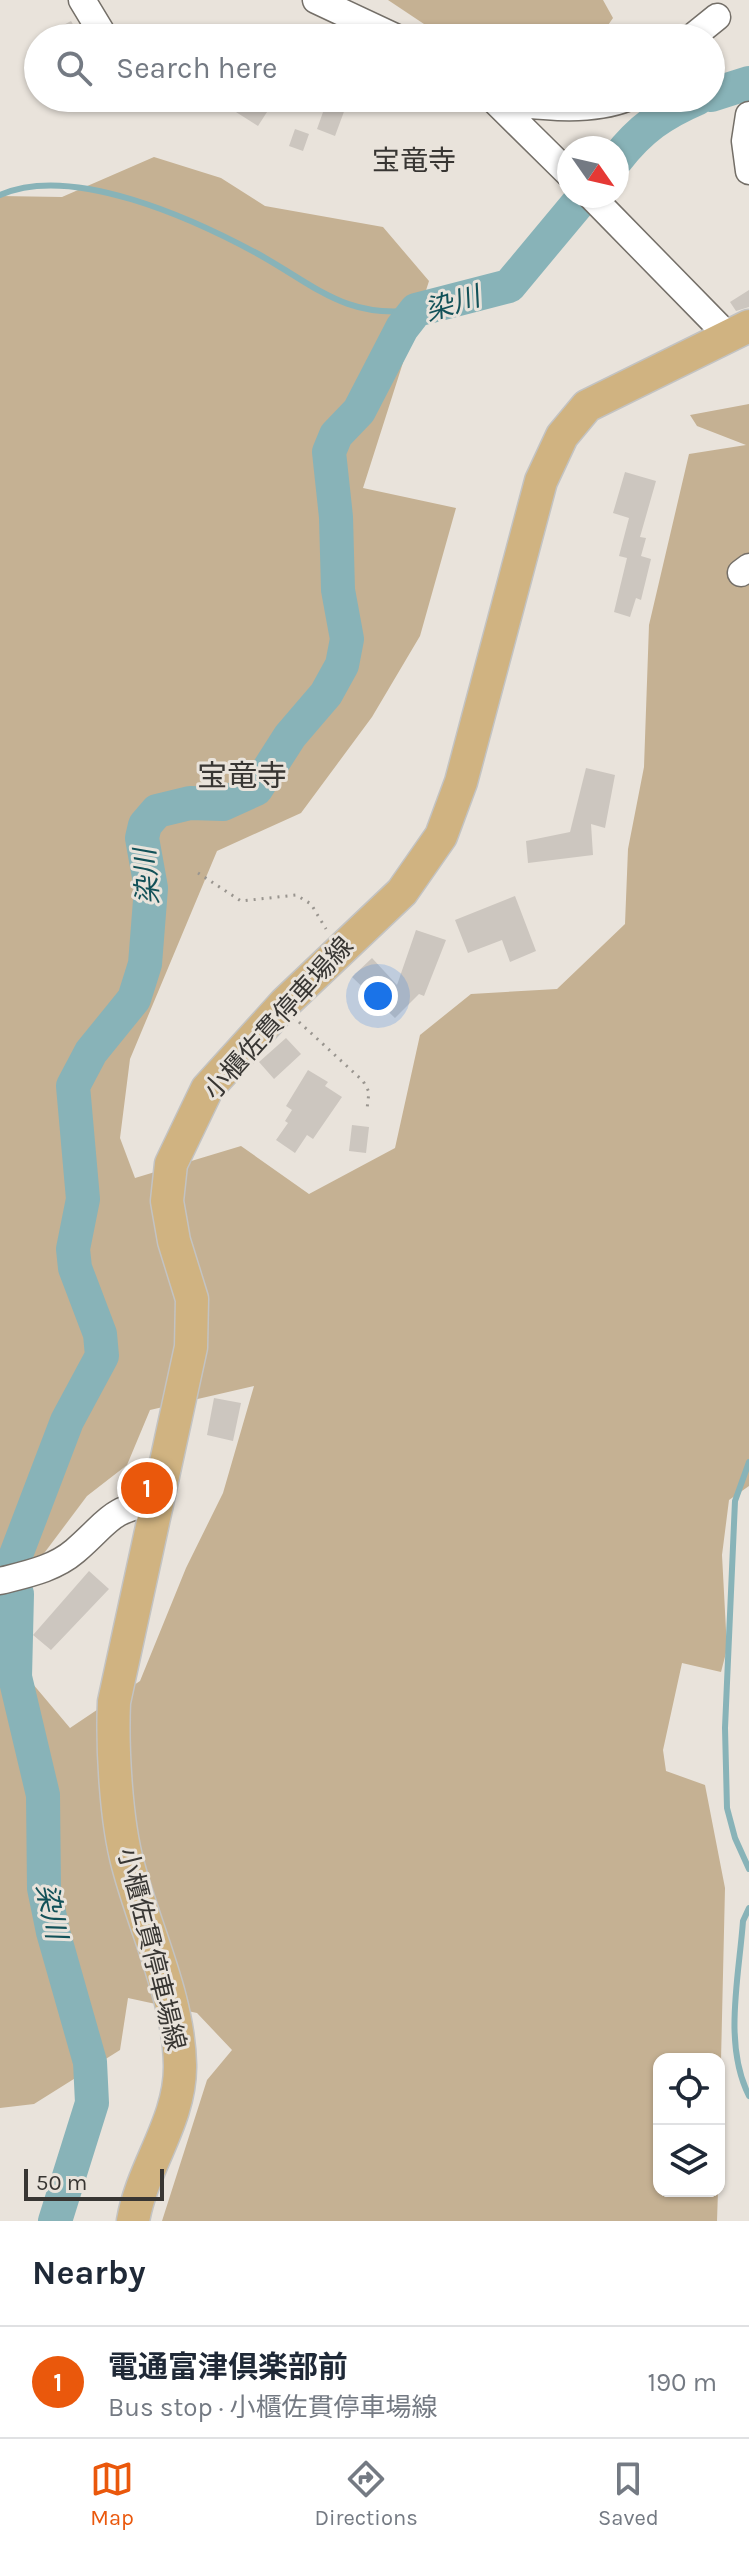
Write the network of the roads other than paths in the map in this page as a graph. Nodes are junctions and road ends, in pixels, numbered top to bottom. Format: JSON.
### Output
{"nodes":[{"id":1,"x":82,"y":0,"type":"edge"},
{"id":2,"x":316,"y":0,"type":"edge"},
{"id":3,"x":717,"y":17,"type":"dead end"},
{"id":4,"x":97,"y":24,"type":"edge"},
{"id":5,"x":367,"y":24,"type":"edge"},
{"id":6,"x":708,"y":24,"type":"edge"},
{"id":7,"x":508,"y":112,"type":"edge"},
{"id":8,"x":749,"y":115,"type":"edge"},
{"id":9,"x":557,"y":162,"type":"edge"},
{"id":10,"x":749,"y":171,"type":"edge"},
{"id":11,"x":604,"y":208,"type":"edge"},
{"id":12,"x":738,"y":331,"type":"edge"},
{"id":13,"x":159,"y":1500,"type":"junction"},
{"id":14,"x":0,"y":1581,"type":"edge"},
{"id":15,"x":133,"y":2221,"type":"edge"}],
"edges":[{"from":1,"to":4,"type":"street"},
{"from":2,"to":5,"type":"street"},
{"from":3,"to":6,"type":"street"},
{"from":7,"to":9,"type":"street"},
{"from":8,"to":10,"type":"street"},
{"from":11,"to":12,"type":"street"},
{"from":12,"to":13,"type":"main road","name":"小櫃佐貫停車場線"},
{"from":13,"to":14,"type":"street"},
{"from":13,"to":15,"type":"main road","name":"小櫃佐貫停車場線"}]}
